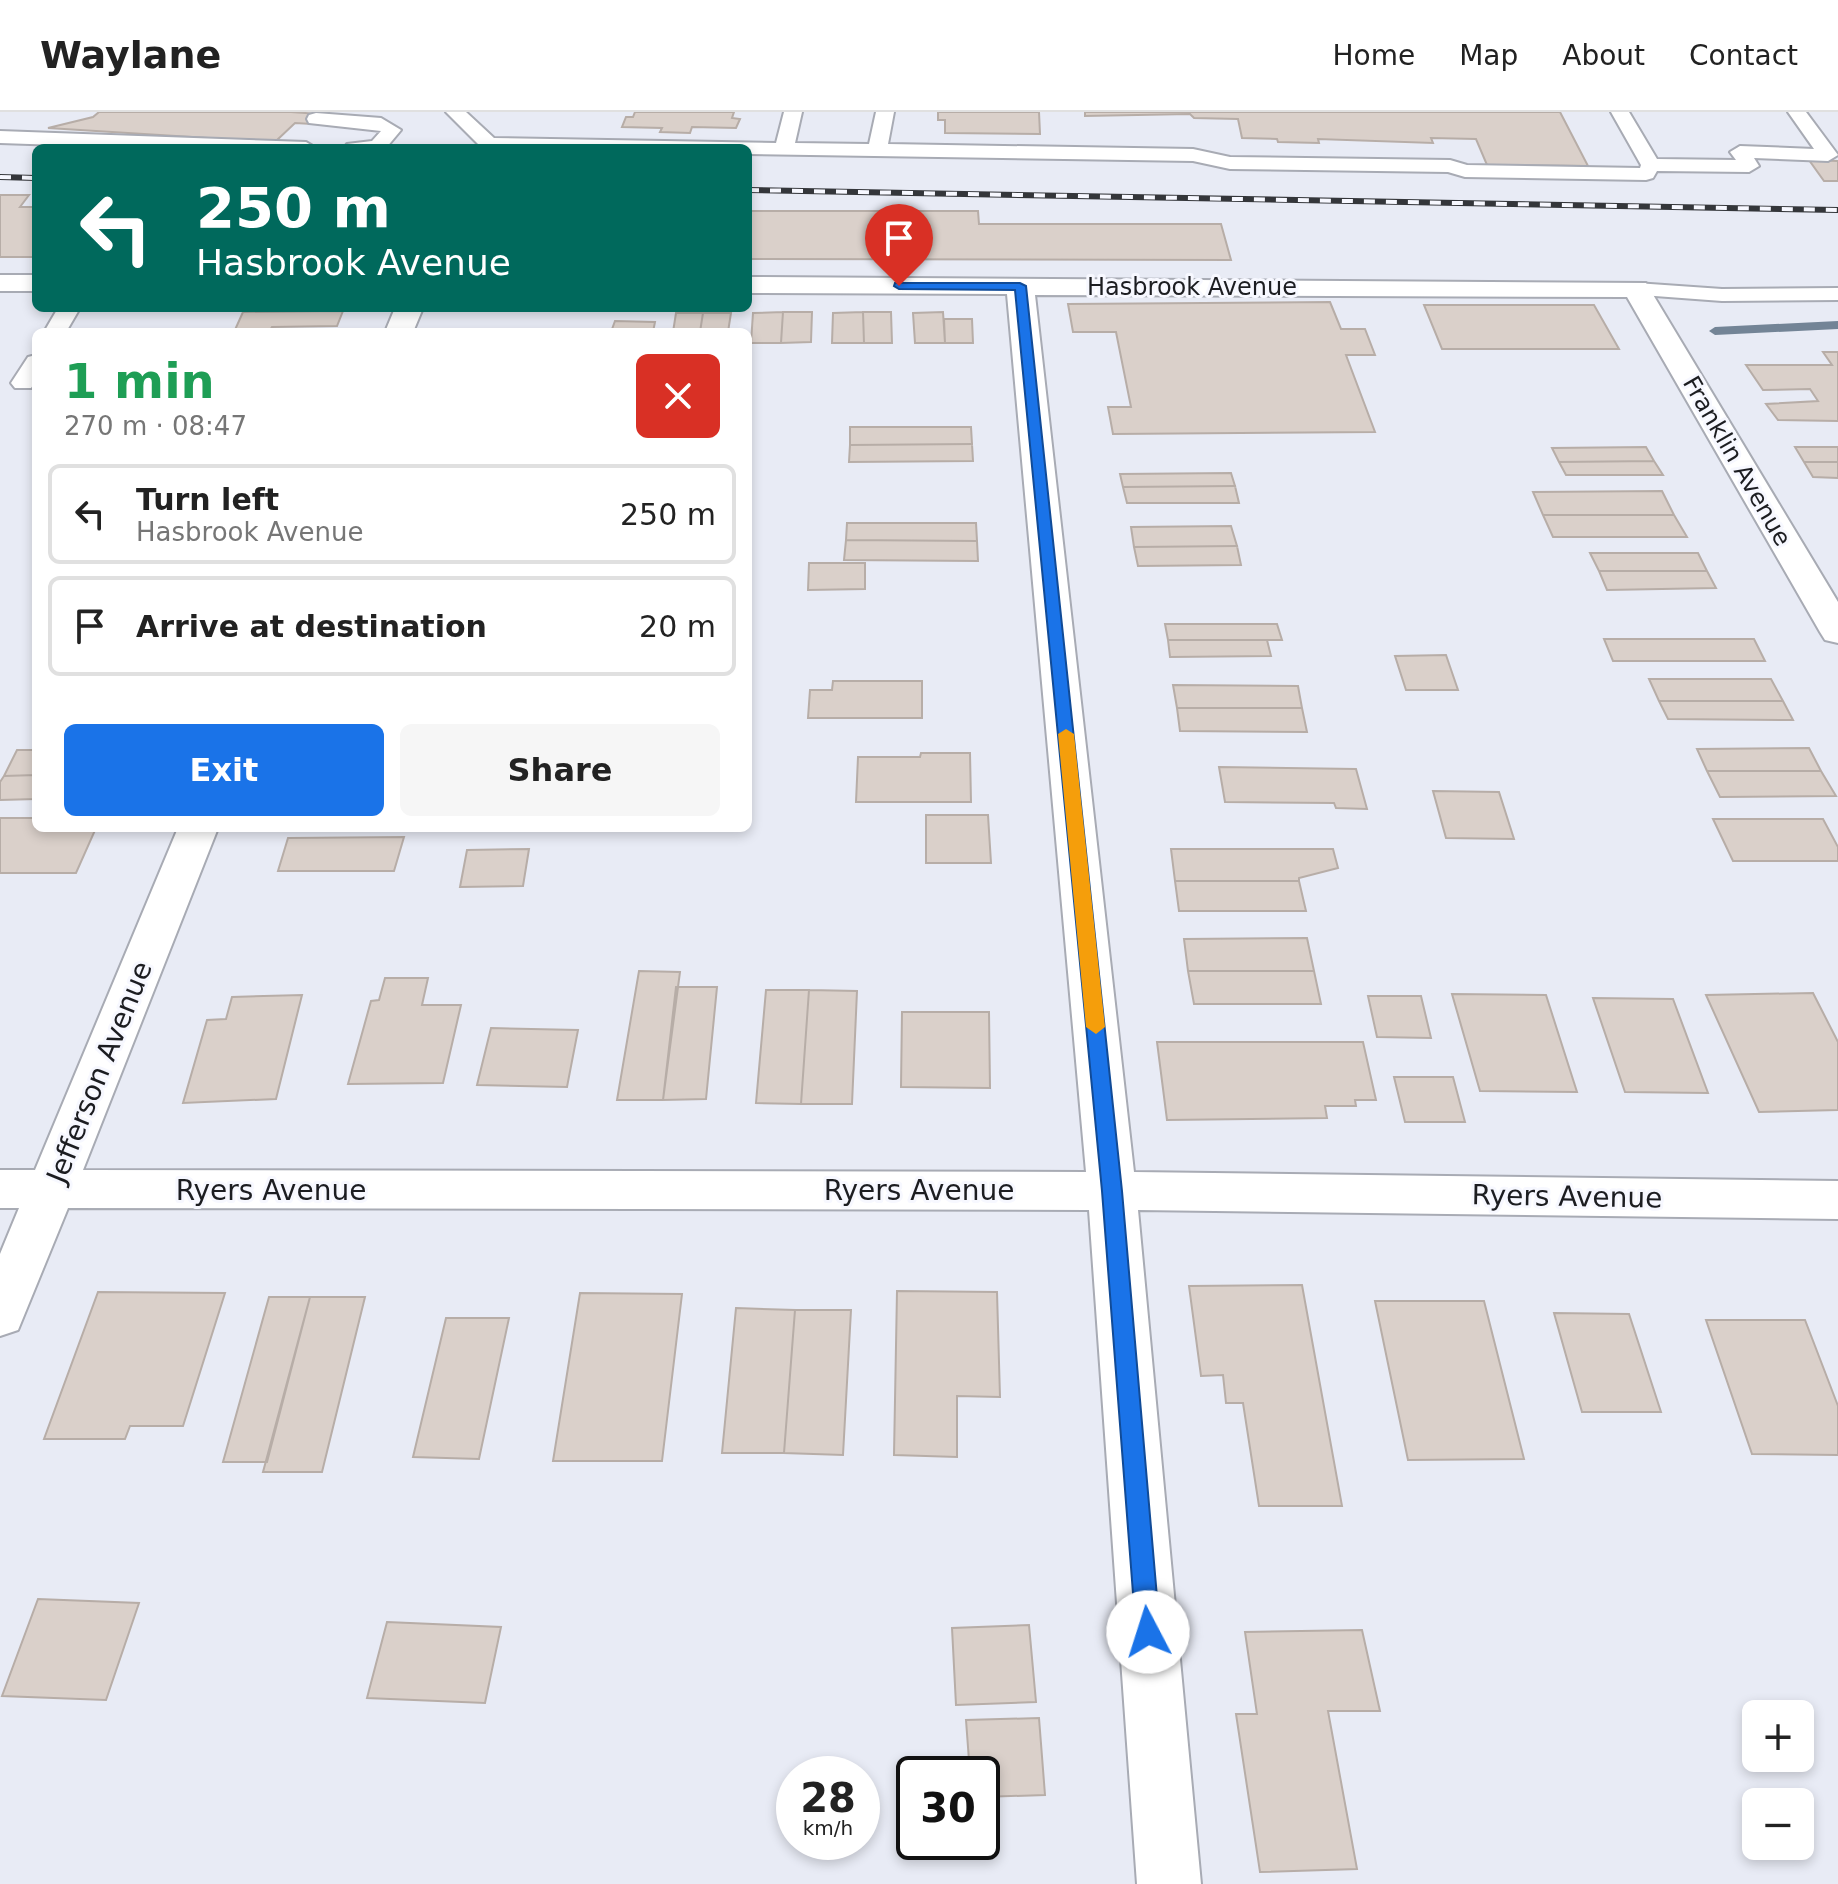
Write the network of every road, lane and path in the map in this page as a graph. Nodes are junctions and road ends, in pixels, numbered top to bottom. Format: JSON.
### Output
{"nodes":[{"id":1,"x":455,"y":112,"type":"edge"},
{"id":2,"x":793,"y":112,"type":"edge"},
{"id":3,"x":885,"y":112,"type":"edge"},
{"id":4,"x":1620,"y":112,"type":"edge"},
{"id":5,"x":1797,"y":112,"type":"edge"},
{"id":6,"x":316,"y":119,"type":"dead end"},
{"id":7,"x":0,"y":122,"type":"edge"},
{"id":8,"x":9,"y":137,"type":"edge"},
{"id":9,"x":198,"y":144,"type":"edge"},
{"id":10,"x":380,"y":144,"type":"edge"},
{"id":11,"x":489,"y":144,"type":"edge"},
{"id":12,"x":752,"y":148,"type":"edge"},
{"id":13,"x":784,"y":149,"type":"junction"},
{"id":14,"x":877,"y":150,"type":"junction"},
{"id":15,"x":1651,"y":165,"type":"junction"},
{"id":16,"x":0,"y":283,"type":"edge"},
{"id":17,"x":32,"y":283,"type":"edge"},
{"id":18,"x":752,"y":285,"type":"edge"},
{"id":19,"x":1020,"y":286,"type":"junction"},
{"id":20,"x":1636,"y":289,"type":"junction"},
{"id":21,"x":1838,"y":294,"type":"edge"},
{"id":22,"x":32,"y":368,"type":"edge"},
{"id":23,"x":23,"y":383,"type":"dead end"},
{"id":24,"x":1838,"y":632,"type":"edge"},
{"id":25,"x":196,"y":832,"type":"edge"},
{"id":26,"x":0,"y":1189,"type":"edge"},
{"id":27,"x":52,"y":1190,"type":"junction"},
{"id":28,"x":1112,"y":1191,"type":"junction"},
{"id":29,"x":1838,"y":1200,"type":"edge"},
{"id":30,"x":0,"y":1315,"type":"edge"},
{"id":31,"x":1169,"y":1884,"type":"edge"}],
"edges":[{"from":1,"to":11,"type":"lane"},
{"from":2,"to":13,"type":"lane"},
{"from":3,"to":14,"type":"lane"},
{"from":4,"to":15,"type":"lane"},
{"from":5,"to":15,"type":"lane"},
{"from":6,"to":10,"type":"lane"},
{"from":7,"to":8,"type":"lane"},
{"from":8,"to":9,"type":"lane"},
{"from":12,"to":13,"type":"lane"},
{"from":13,"to":14,"type":"lane"},
{"from":14,"to":15,"type":"lane"},
{"from":16,"to":17,"type":"street"},
{"from":18,"to":19,"type":"street","name":"Hasbrook Avenue"},
{"from":19,"to":20,"type":"street","name":"Hasbrook Avenue"},
{"from":19,"to":28,"type":"street"},
{"from":20,"to":21,"type":"lane"},
{"from":20,"to":24,"type":"street","name":"Franklin Avenue"},
{"from":22,"to":23,"type":"lane"},
{"from":25,"to":27,"type":"street","name":"Jefferson Avenue"},
{"from":26,"to":27,"type":"street","name":"Ryers Avenue"},
{"from":27,"to":28,"type":"street","name":"Ryers Avenue"},
{"from":27,"to":30,"type":"street","name":"Jefferson Avenue"},
{"from":28,"to":29,"type":"street","name":"Ryers Avenue"},
{"from":28,"to":31,"type":"street"}]}
